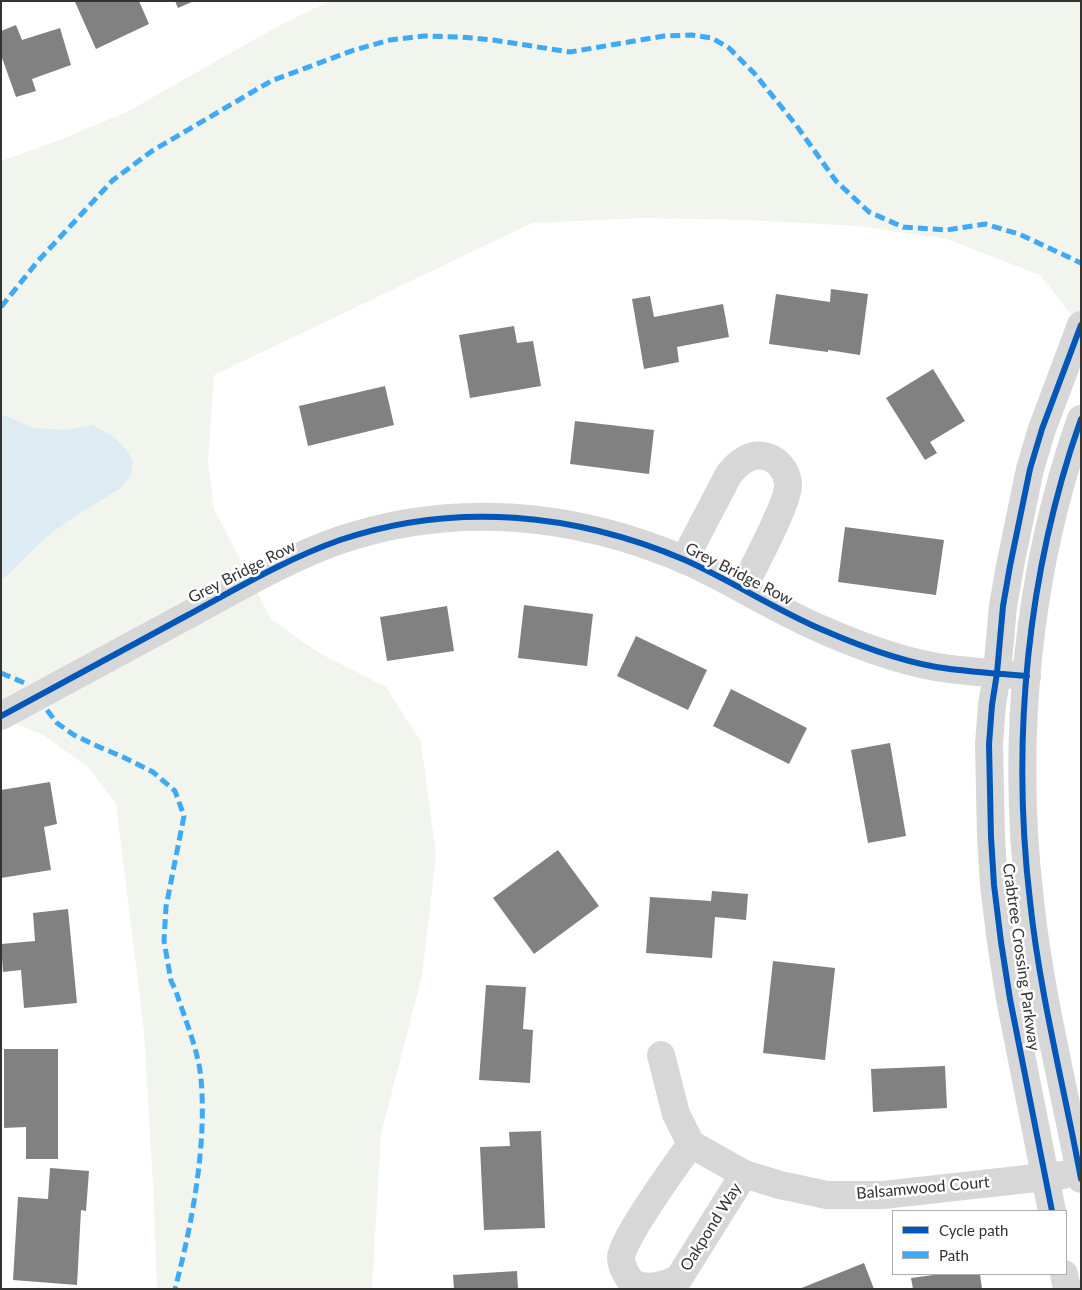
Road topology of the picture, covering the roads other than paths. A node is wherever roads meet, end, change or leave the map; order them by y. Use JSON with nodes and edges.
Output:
{"nodes":[{"id":1,"x":1081,"y":325,"type":"edge"},
{"id":2,"x":1081,"y":419,"type":"edge"},
{"id":3,"x":684,"y":560,"type":"junction"},
{"id":4,"x":743,"y":589,"type":"junction"},
{"id":5,"x":997,"y":673,"type":"junction"},
{"id":6,"x":1027,"y":676,"type":"junction"},
{"id":7,"x":1,"y":716,"type":"edge"},
{"id":8,"x":661,"y":1055,"type":"dead end"},
{"id":9,"x":690,"y":1144,"type":"junction"},
{"id":10,"x":744,"y":1174,"type":"junction"},
{"id":11,"x":1080,"y":1175,"type":"edge"},
{"id":12,"x":1045,"y":1177,"type":"junction"},
{"id":13,"x":1052,"y":1210,"type":"edge"},
{"id":14,"x":1064,"y":1275,"type":"edge"},
{"id":15,"x":1067,"y":1289,"type":"edge"}],
"edges":[{"from":1,"to":5,"type":"street","name":"Crabtree Crossing Parkway"},
{"from":2,"to":6,"type":"street","name":"Crabtree Crossing Parkway"},
{"from":3,"to":4,"type":"street","name":"Grey Bridge Row"},
{"from":3,"to":4,"type":"street","name":"Grey Bridge Row"},
{"from":3,"to":7,"type":"street","name":"Grey Bridge Row"},
{"from":4,"to":5,"type":"street","name":"Grey Bridge Row"},
{"from":5,"to":6,"type":"street","name":"Grey Bridge Row"},
{"from":5,"to":12,"type":"street","name":"Crabtree Crossing Parkway"},
{"from":6,"to":11,"type":"street","name":"Crabtree Crossing Parkway"},
{"from":8,"to":9,"type":"street"},
{"from":9,"to":10,"type":"street","name":"Balsamwood Court"},
{"from":9,"to":10,"type":"street","name":"Oakpond Way"},
{"from":10,"to":12,"type":"street","name":"Balsamwood Court"},
{"from":11,"to":12,"type":"street","name":"Balsamwood Court"},
{"from":12,"to":13,"type":"street","name":"Crabtree Crossing Parkway"},
{"from":14,"to":15,"type":"street"}]}
